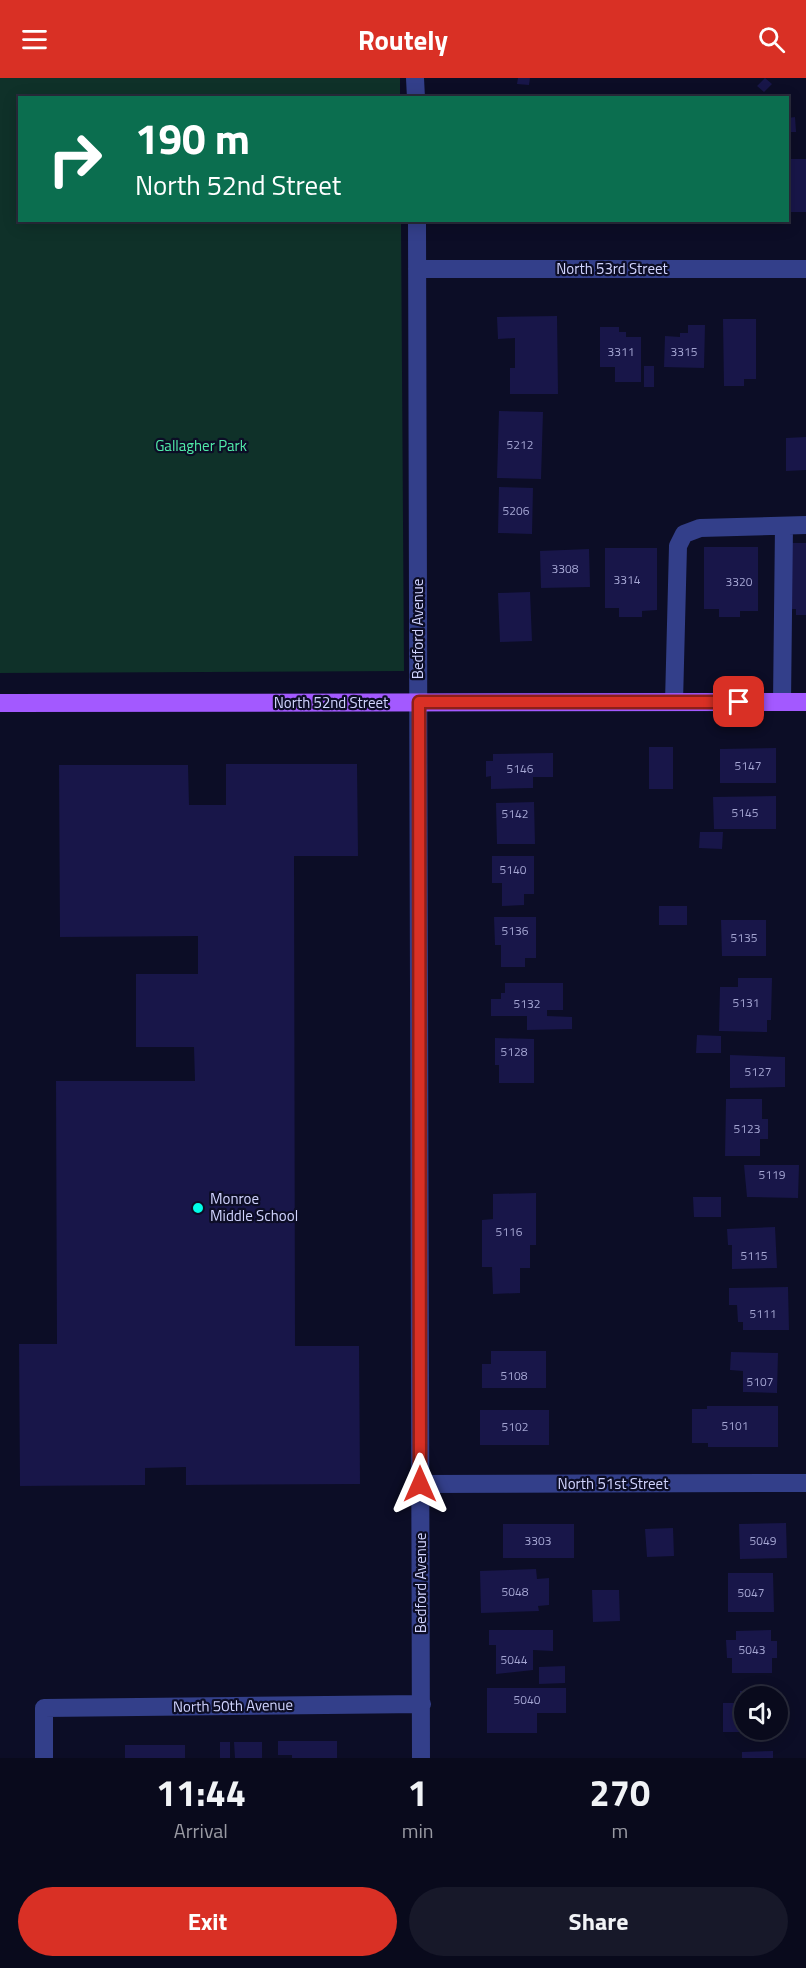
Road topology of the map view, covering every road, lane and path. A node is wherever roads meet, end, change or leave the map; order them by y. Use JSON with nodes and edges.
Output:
{"nodes":[{"id":1,"x":415,"y":78,"type":"edge"},
{"id":2,"x":416,"y":96,"type":"edge"},
{"id":3,"x":417,"y":222,"type":"edge"},
{"id":4,"x":417,"y":269,"type":"junction"},
{"id":5,"x":806,"y":269,"type":"edge"},
{"id":6,"x":806,"y":525,"type":"edge"},
{"id":7,"x":784,"y":526,"type":"junction"},
{"id":8,"x":419,"y":702,"type":"junction"},
{"id":9,"x":674,"y":702,"type":"junction"},
{"id":10,"x":782,"y":702,"type":"junction"},
{"id":11,"x":806,"y":702,"type":"edge"},
{"id":12,"x":0,"y":704,"type":"edge"},
{"id":13,"x":806,"y":1483,"type":"edge"},
{"id":14,"x":420,"y":1484,"type":"junction"},
{"id":15,"x":422,"y":1704,"type":"junction"},
{"id":16,"x":44,"y":1758,"type":"edge"},
{"id":17,"x":422,"y":1758,"type":"edge"}],
"edges":[{"from":1,"to":2,"type":"street"},
{"from":3,"to":4,"type":"street","name":"Bedford Avenue"},
{"from":4,"to":5,"type":"street","name":"North 53rd Street"},
{"from":4,"to":8,"type":"street","name":"Bedford Avenue"},
{"from":6,"to":7,"type":"street"},
{"from":7,"to":9,"type":"street"},
{"from":7,"to":10,"type":"street"},
{"from":8,"to":9,"type":"main road","name":"North 52nd Street"},
{"from":8,"to":12,"type":"main road","name":"North 52nd Street"},
{"from":8,"to":14,"type":"street","name":"Bedford Avenue"},
{"from":9,"to":10,"type":"main road","name":"North 52nd Street"},
{"from":10,"to":11,"type":"main road","name":"North 52nd Street"},
{"from":13,"to":14,"type":"street","name":"North 51st Street"},
{"from":14,"to":15,"type":"street","name":"Bedford Avenue"},
{"from":15,"to":16,"type":"street","name":"North 50th Avenue"},
{"from":15,"to":17,"type":"street","name":"Bedford Avenue"}]}
